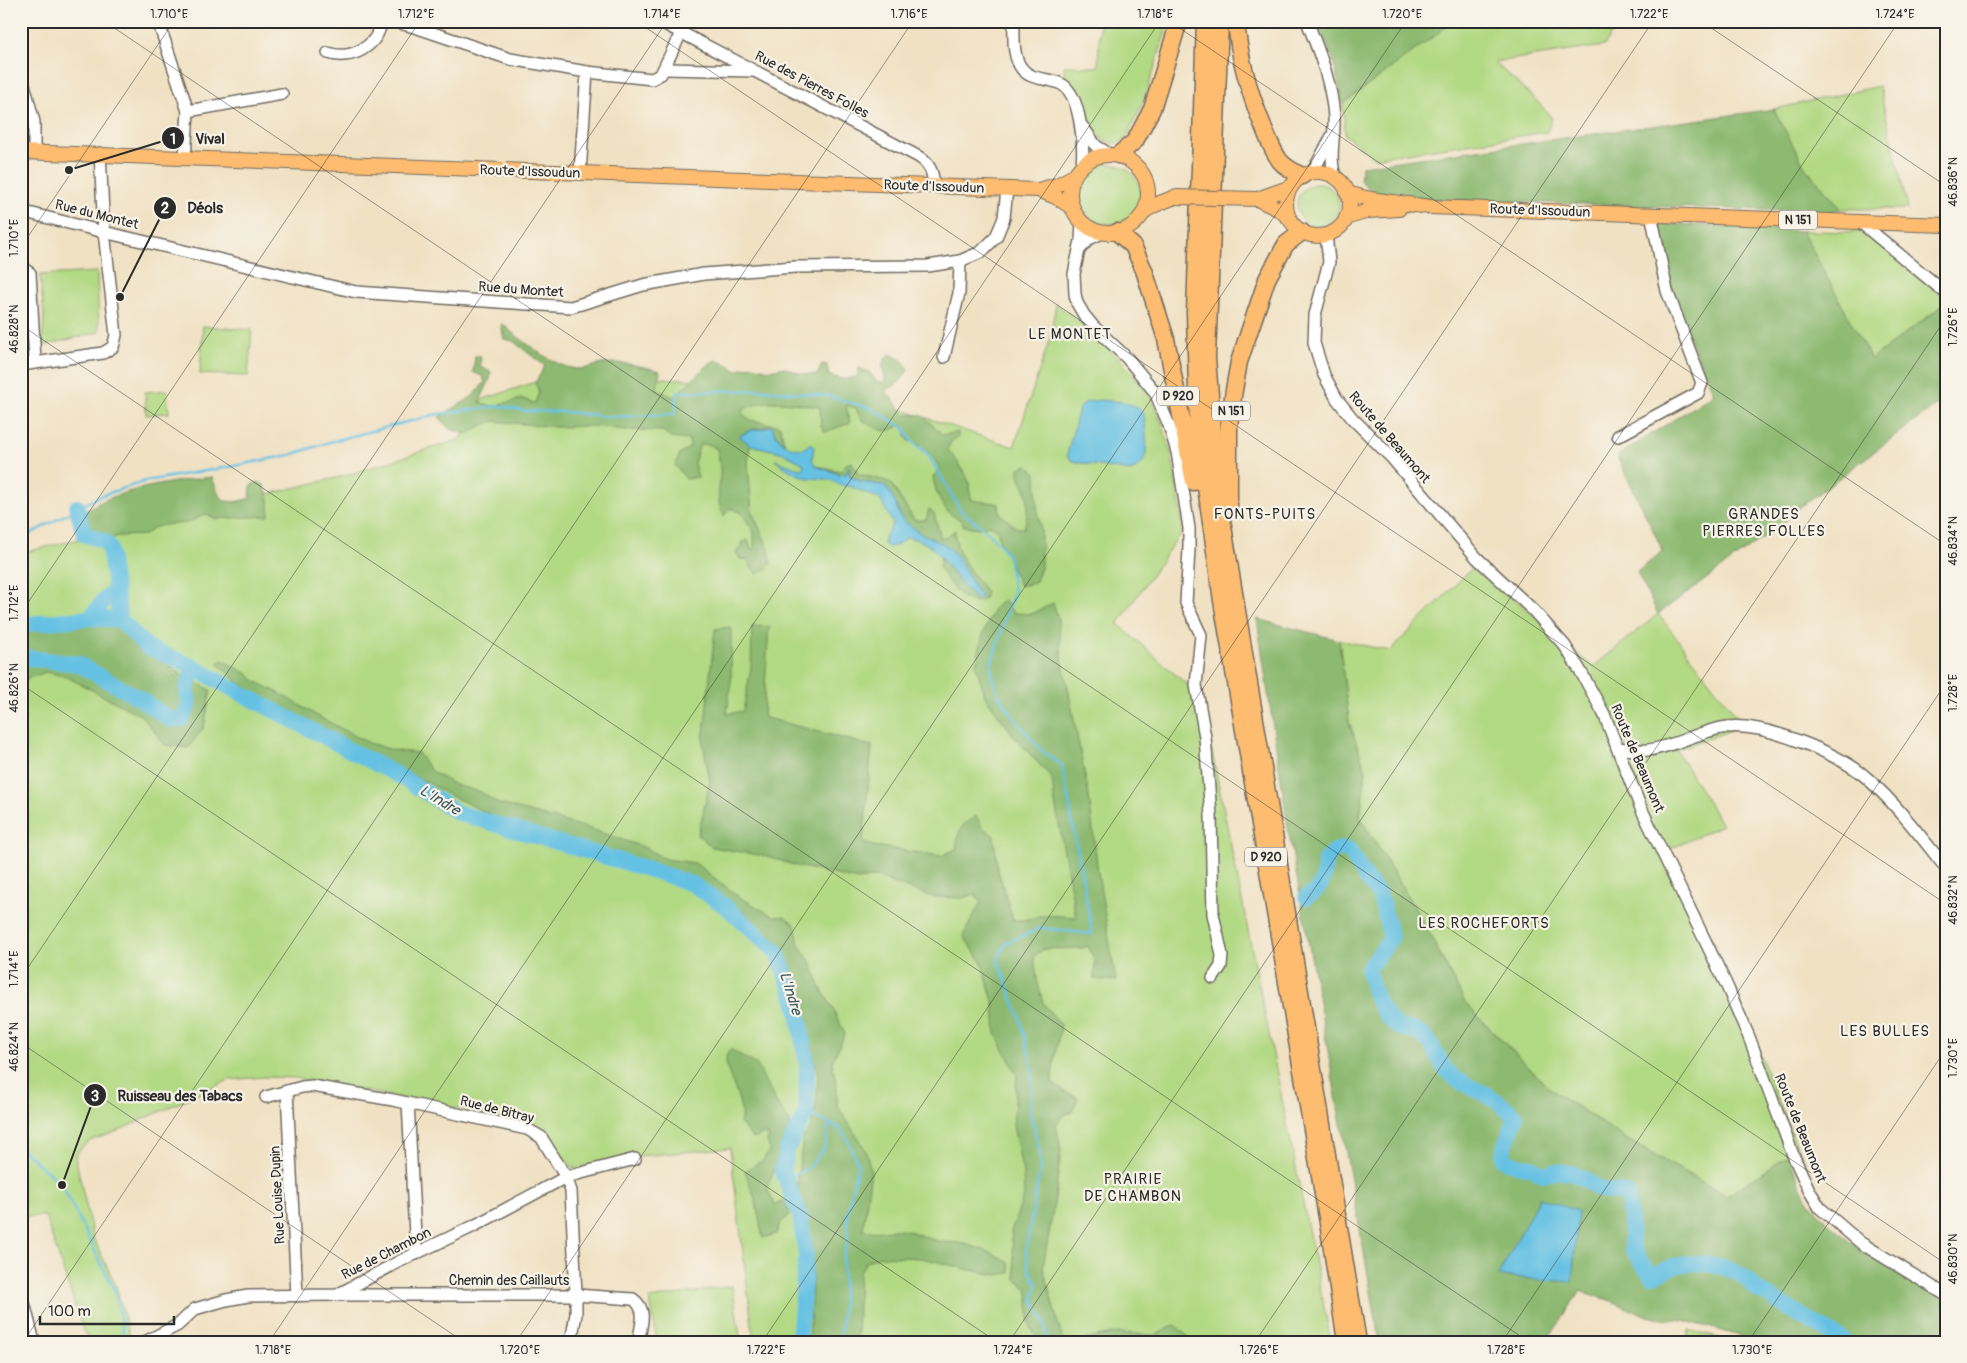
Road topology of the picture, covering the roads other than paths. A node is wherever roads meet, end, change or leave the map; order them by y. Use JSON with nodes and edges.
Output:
{"nodes":[{"id":1,"x":164,"y":21,"type":"edge"},
{"id":2,"x":382,"y":21,"type":"edge"},
{"id":3,"x":392,"y":21,"type":"edge"},
{"id":4,"x":659,"y":21,"type":"edge"},
{"id":5,"x":1014,"y":21,"type":"edge"},
{"id":6,"x":1179,"y":21,"type":"edge"},
{"id":7,"x":1205,"y":21,"type":"edge"},
{"id":8,"x":1220,"y":21,"type":"edge"},
{"id":9,"x":1236,"y":21,"type":"edge"},
{"id":10,"x":1307,"y":21,"type":"edge"},
{"id":11,"x":682,"y":33,"type":"junction"},
{"id":12,"x":328,"y":53,"type":"dead end"},
{"id":13,"x":664,"y":69,"type":"junction"},
{"id":14,"x":756,"y":71,"type":"junction"},
{"id":15,"x":587,"y":72,"type":"junction"},
{"id":16,"x":21,"y":73,"type":"edge"},
{"id":17,"x":282,"y":94,"type":"dead end"},
{"id":18,"x":188,"y":111,"type":"junction"},
{"id":19,"x":1080,"y":124,"type":"junction"},
{"id":20,"x":1332,"y":136,"type":"junction"},
{"id":21,"x":28,"y":152,"type":"edge"},
{"id":22,"x":100,"y":153,"type":"junction"},
{"id":23,"x":1113,"y":155,"type":"junction"},
{"id":24,"x":185,"y":158,"type":"junction"},
{"id":25,"x":1078,"y":171,"type":"junction"},
{"id":26,"x":580,"y":173,"type":"junction"},
{"id":27,"x":1336,"y":178,"type":"junction"},
{"id":28,"x":1302,"y":179,"type":"junction"},
{"id":29,"x":1147,"y":181,"type":"junction"},
{"id":30,"x":934,"y":187,"type":"junction"},
{"id":31,"x":1007,"y":189,"type":"junction"},
{"id":32,"x":1033,"y":190,"type":"junction"},
{"id":33,"x":1348,"y":193,"type":"junction"},
{"id":34,"x":1175,"y":196,"type":"junction"},
{"id":35,"x":1257,"y":200,"type":"junction"},
{"id":36,"x":1430,"y":207,"type":"junction"},
{"id":37,"x":1073,"y":208,"type":"junction"},
{"id":38,"x":21,"y":211,"type":"edge"},
{"id":39,"x":1145,"y":211,"type":"junction"},
{"id":40,"x":1651,"y":214,"type":"junction"},
{"id":41,"x":1289,"y":218,"type":"junction"},
{"id":42,"x":1346,"y":218,"type":"junction"},
{"id":43,"x":1082,"y":221,"type":"junction"},
{"id":44,"x":1860,"y":222,"type":"junction"},
{"id":45,"x":1946,"y":225,"type":"edge"},
{"id":46,"x":104,"y":232,"type":"junction"},
{"id":47,"x":1110,"y":232,"type":"junction"},
{"id":48,"x":1302,"y":232,"type":"junction"},
{"id":49,"x":1326,"y":235,"type":"junction"},
{"id":50,"x":1078,"y":256,"type":"junction"},
{"id":51,"x":960,"y":261,"type":"junction"},
{"id":52,"x":21,"y":267,"type":"edge"},
{"id":53,"x":1946,"y":293,"type":"edge"},
{"id":54,"x":26,"y":299,"type":"edge"},
{"id":55,"x":27,"y":325,"type":"edge"},
{"id":56,"x":944,"y":357,"type":"dead end"},
{"id":57,"x":35,"y":362,"type":"junction"},
{"id":58,"x":21,"y":365,"type":"edge"},
{"id":59,"x":1618,"y":436,"type":"dead end"},
{"id":60,"x":1217,"y":569,"type":"junction"},
{"id":61,"x":1237,"y":607,"type":"junction"},
{"id":62,"x":1617,"y":748,"type":"junction"},
{"id":63,"x":1946,"y":868,"type":"edge"},
{"id":64,"x":1213,"y":978,"type":"dead end"},
{"id":65,"x":287,"y":1092,"type":"junction"},
{"id":66,"x":266,"y":1097,"type":"dead end"},
{"id":67,"x":408,"y":1103,"type":"junction"},
{"id":68,"x":634,"y":1159,"type":"dead end"},
{"id":69,"x":566,"y":1177,"type":"junction"},
{"id":70,"x":416,"y":1254,"type":"junction"},
{"id":71,"x":21,"y":1291,"type":"edge"},
{"id":72,"x":337,"y":1295,"type":"junction"},
{"id":73,"x":576,"y":1295,"type":"junction"},
{"id":74,"x":1946,"y":1295,"type":"edge"},
{"id":75,"x":297,"y":1296,"type":"junction"},
{"id":76,"x":34,"y":1342,"type":"edge"},
{"id":77,"x":145,"y":1342,"type":"edge"},
{"id":78,"x":570,"y":1342,"type":"edge"},
{"id":79,"x":638,"y":1342,"type":"edge"},
{"id":80,"x":1346,"y":1342,"type":"edge"},
{"id":81,"x":1358,"y":1342,"type":"edge"}],
"edges":[{"from":1,"to":18,"type":"street"},
{"from":2,"to":12,"type":"street"},
{"from":3,"to":15,"type":"street"},
{"from":4,"to":11,"type":"street","name":"Rue des Pierres Folles"},
{"from":5,"to":19,"type":"street"},
{"from":6,"to":23,"type":"highway"},
{"from":7,"to":60,"type":"highway","number":"D 920"},
{"from":8,"to":61,"type":"highway","number":"D 920"},
{"from":9,"to":28,"type":"highway"},
{"from":10,"to":20,"type":"street"},
{"from":11,"to":13,"type":"street"},
{"from":11,"to":14,"type":"street","name":"Rue des Pierres Folles"},
{"from":13,"to":14,"type":"street"},
{"from":13,"to":15,"type":"street"},
{"from":14,"to":30,"type":"street","name":"Rue des Pierres Folles"},
{"from":15,"to":26,"type":"street"},
{"from":16,"to":21,"type":"street"},
{"from":17,"to":18,"type":"street"},
{"from":18,"to":24,"type":"street"},
{"from":19,"to":23,"type":"street"},
{"from":19,"to":25,"type":"street"},
{"from":20,"to":27,"type":"street"},
{"from":20,"to":28,"type":"street"},
{"from":21,"to":22,"type":"main road","name":"Route d'Issoudun"},
{"from":22,"to":24,"type":"main road","name":"Route d'Issoudun"},
{"from":22,"to":46,"type":"street"},
{"from":23,"to":25,"type":"main road"},
{"from":23,"to":29,"type":"main road"},
{"from":24,"to":26,"type":"main road","name":"Route d'Issoudun"},
{"from":25,"to":32,"type":"main road","name":"Route d'Issoudun"},
{"from":25,"to":37,"type":"main road"},
{"from":26,"to":30,"type":"main road","name":"Route d'Issoudun"},
{"from":27,"to":28,"type":"main road"},
{"from":27,"to":33,"type":"main road"},
{"from":28,"to":35,"type":"main road"},
{"from":28,"to":41,"type":"main road"},
{"from":29,"to":34,"type":"main road"},
{"from":29,"to":39,"type":"main road"},
{"from":30,"to":31,"type":"main road","name":"Route d'Issoudun"},
{"from":31,"to":32,"type":"main road","name":"Route d'Issoudun"},
{"from":31,"to":51,"type":"street","name":"Rue du Montet"},
{"from":32,"to":37,"type":"main road","name":"Route d'Issoudun"},
{"from":33,"to":36,"type":"main road","name":"Route d'Issoudun","number":"N 151"},
{"from":33,"to":42,"type":"main road"},
{"from":34,"to":35,"type":"main road","bridge":true},
{"from":34,"to":39,"type":"main road"},
{"from":35,"to":41,"type":"main road"},
{"from":36,"to":40,"type":"main road","name":"Route d'Issoudun","number":"N 151"},
{"from":36,"to":42,"type":"main road","name":"Route d'Issoudun","number":"N 151"},
{"from":37,"to":43,"type":"main road"},
{"from":38,"to":46,"type":"street","name":"Rue du Montet"},
{"from":39,"to":47,"type":"main road"},
{"from":40,"to":44,"type":"main road","number":"N 151"},
{"from":40,"to":59,"type":"street"},
{"from":41,"to":48,"type":"main road"},
{"from":42,"to":49,"type":"main road"},
{"from":43,"to":47,"type":"main road"},
{"from":43,"to":50,"type":"street"},
{"from":44,"to":45,"type":"main road","number":"N 151"},
{"from":44,"to":53,"type":"street"},
{"from":46,"to":51,"type":"street","name":"Rue du Montet"},
{"from":46,"to":57,"type":"street"},
{"from":47,"to":50,"type":"street"},
{"from":47,"to":60,"type":"highway","number":"D 920"},
{"from":48,"to":49,"type":"main road"},
{"from":48,"to":61,"type":"highway","number":"N 151"},
{"from":49,"to":62,"type":"street","name":"Route de Beaumont"},
{"from":50,"to":64,"type":"street"},
{"from":51,"to":56,"type":"street"},
{"from":52,"to":54,"type":"street"},
{"from":54,"to":55,"type":"street"},
{"from":55,"to":57,"type":"street"},
{"from":57,"to":58,"type":"street"},
{"from":60,"to":80,"type":"highway","number":"D 920"},
{"from":61,"to":81,"type":"highway","number":"D 920"},
{"from":62,"to":63,"type":"street"},
{"from":62,"to":74,"type":"street","name":"Route de Beaumont"},
{"from":65,"to":66,"type":"street","name":"Rue de Bitray"},
{"from":65,"to":67,"type":"street","name":"Rue de Bitray"},
{"from":65,"to":75,"type":"street","name":"Rue Louise Dupin"},
{"from":67,"to":69,"type":"street","name":"Rue de Bitray"},
{"from":67,"to":70,"type":"street"},
{"from":68,"to":69,"type":"street","name":"Rue de Chambon"},
{"from":69,"to":70,"type":"street","name":"Rue de Chambon"},
{"from":69,"to":73,"type":"street","name":"Rue de Bitray"},
{"from":70,"to":72,"type":"street","name":"Rue de Chambon"},
{"from":71,"to":76,"type":"street"},
{"from":72,"to":73,"type":"street","name":"Chemin des Caillauts"},
{"from":72,"to":75,"type":"street","name":"Rue de Chambon"},
{"from":73,"to":78,"type":"street","name":"Rue de Bitray"},
{"from":73,"to":79,"type":"street","name":"Chemin des Caillauts"},
{"from":75,"to":77,"type":"street","name":"Rue de Chambon"}]}
